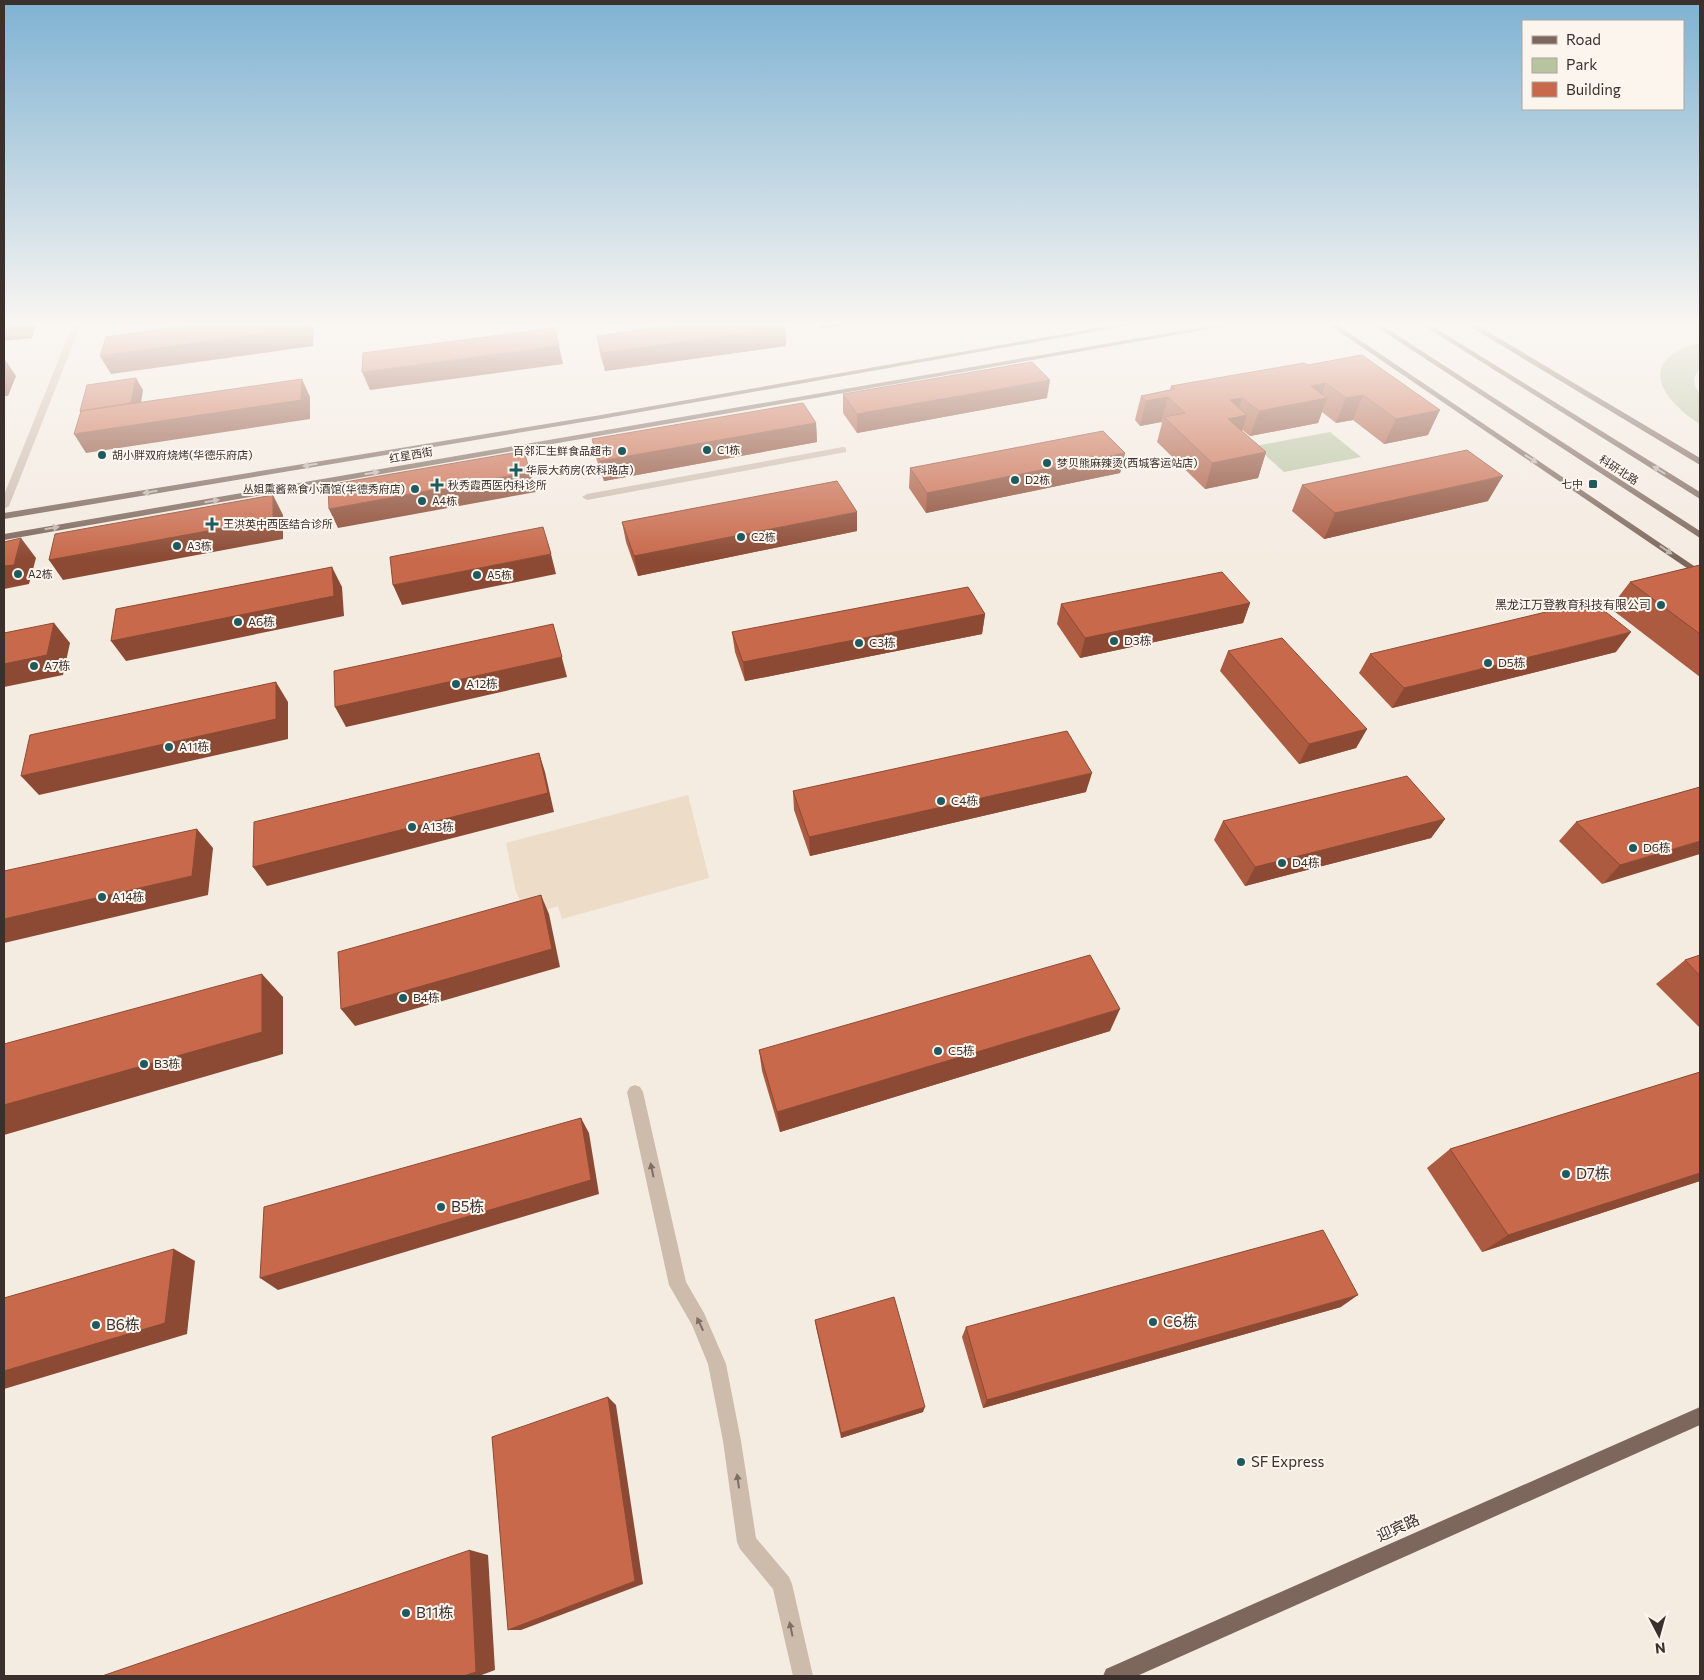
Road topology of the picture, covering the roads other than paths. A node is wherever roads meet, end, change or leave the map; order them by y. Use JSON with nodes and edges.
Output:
{"nodes":[{"id":1,"x":46,"y":402,"type":"edge"},
{"id":2,"x":683,"y":402,"type":"edge"},
{"id":3,"x":781,"y":402,"type":"edge"},
{"id":4,"x":1447,"y":402,"type":"edge"},
{"id":5,"x":1496,"y":402,"type":"edge"},
{"id":6,"x":1550,"y":402,"type":"edge"},
{"id":7,"x":1600,"y":402,"type":"edge"},
{"id":8,"x":576,"y":421,"type":"junction"},
{"id":9,"x":582,"y":437,"type":"junction"},
{"id":10,"x":843,"y":450,"type":"dead end"},
{"id":11,"x":1700,"y":462,"type":"edge"},
{"id":12,"x":1700,"y":496,"type":"edge"},
{"id":13,"x":587,"y":497,"type":"dead end"},
{"id":14,"x":4,"y":506,"type":"edge"},
{"id":15,"x":4,"y":516,"type":"edge"},
{"id":16,"x":1700,"y":535,"type":"edge"},
{"id":17,"x":4,"y":537,"type":"edge"},
{"id":18,"x":1700,"y":574,"type":"edge"},
{"id":19,"x":635,"y":1092,"type":"dead end"},
{"id":20,"x":1700,"y":1416,"type":"edge"},
{"id":21,"x":803,"y":1676,"type":"edge"},
{"id":22,"x":1113,"y":1676,"type":"edge"}],
"edges":[{"from":1,"to":14,"type":"street"},
{"from":2,"to":8,"type":"main road","name":"红星西街"},
{"from":3,"to":9,"type":"main road","name":"红星西街"},
{"from":4,"to":18,"type":"main road","one_way":true},
{"from":5,"to":16,"type":"main road","name":"科研北路"},
{"from":12,"to":6,"type":"main road","name":"科研北路","one_way":true},
{"from":7,"to":11,"type":"main road"},
{"from":8,"to":9,"type":"main road"},
{"from":8,"to":15,"type":"main road","name":"红星西街","one_way":true},
{"from":17,"to":9,"type":"main road","name":"红星西街","one_way":true},
{"from":10,"to":13,"type":"street"},
{"from":21,"to":19,"type":"street","one_way":true},
{"from":20,"to":22,"type":"main road","name":"迎宾路"}]}
